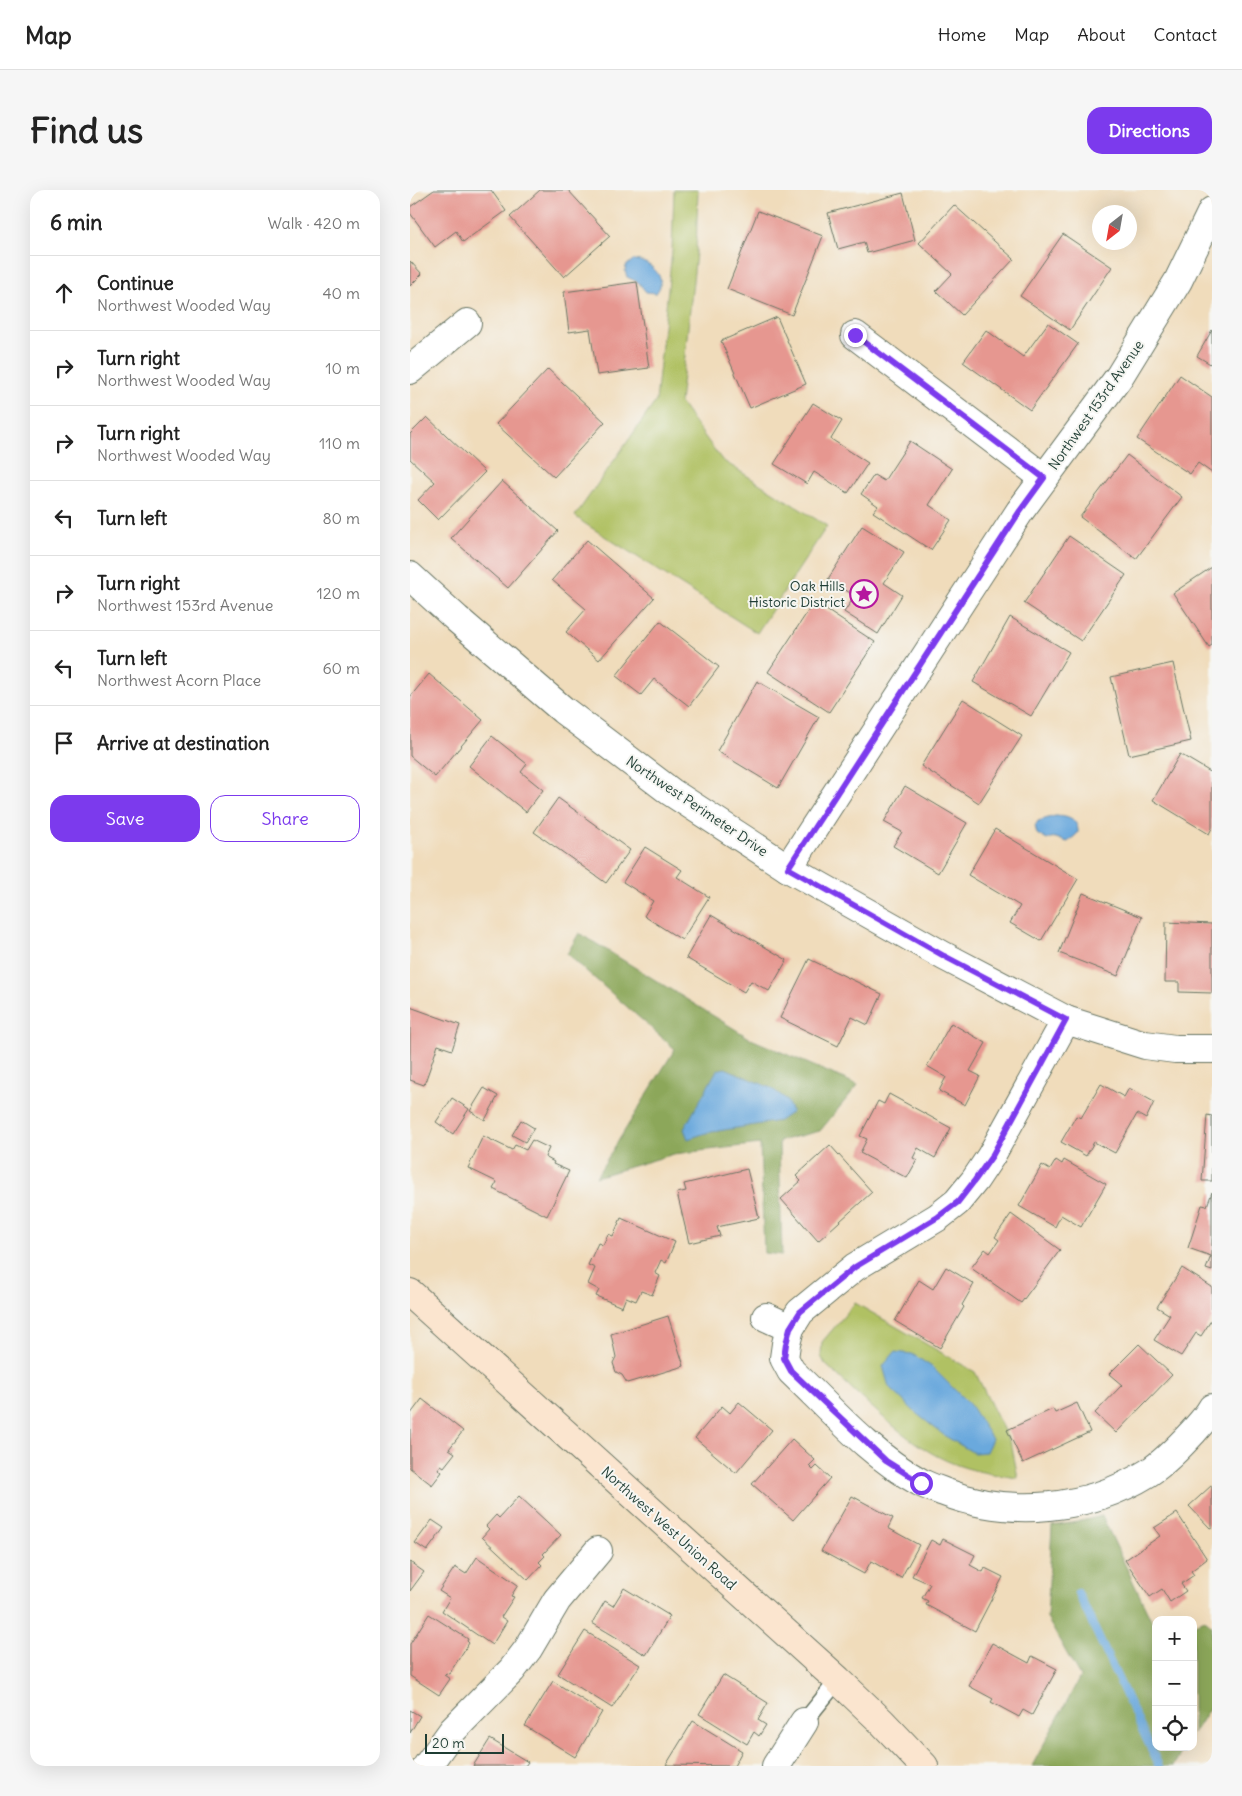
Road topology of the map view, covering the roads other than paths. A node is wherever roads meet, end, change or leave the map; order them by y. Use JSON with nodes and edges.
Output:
{"nodes":[{"id":1,"x":1212,"y":211,"type":"edge"},
{"id":2,"x":467,"y":322,"type":"dead end"},
{"id":3,"x":855,"y":335,"type":"dead end"},
{"id":4,"x":410,"y":370,"type":"edge"},
{"id":5,"x":1044,"y":478,"type":"junction"},
{"id":6,"x":410,"y":576,"type":"edge"},
{"id":7,"x":788,"y":868,"type":"junction"},
{"id":8,"x":1066,"y":1020,"type":"junction"},
{"id":9,"x":1212,"y":1049,"type":"edge"},
{"id":10,"x":410,"y":1293,"type":"edge"},
{"id":11,"x":1212,"y":1408,"type":"edge"},
{"id":12,"x":598,"y":1551,"type":"dead end"},
{"id":13,"x":838,"y":1680,"type":"junction"},
{"id":14,"x":804,"y":1722,"type":"joint"},
{"id":15,"x":427,"y":1766,"type":"edge"},
{"id":16,"x":776,"y":1766,"type":"edge"},
{"id":17,"x":924,"y":1766,"type":"edge"}],
"edges":[{"from":1,"to":5,"type":"street","name":"Northwest 153rd Avenue"},
{"from":2,"to":4,"type":"street"},
{"from":3,"to":5,"type":"street"},
{"from":5,"to":7,"type":"street","name":"Northwest 153rd Avenue"},
{"from":6,"to":7,"type":"street","name":"Northwest Perimeter Drive"},
{"from":7,"to":8,"type":"street","name":"Northwest Perimeter Drive"},
{"from":8,"to":9,"type":"street","name":"Northwest Perimeter Drive"},
{"from":8,"to":11,"type":"street"},
{"from":10,"to":13,"type":"street","name":"Northwest West Union Road"},
{"from":12,"to":15,"type":"street"},
{"from":13,"to":14,"type":"lane"},
{"from":13,"to":17,"type":"street","name":"Northwest West Union Road"},
{"from":14,"to":16,"type":"street"}]}
